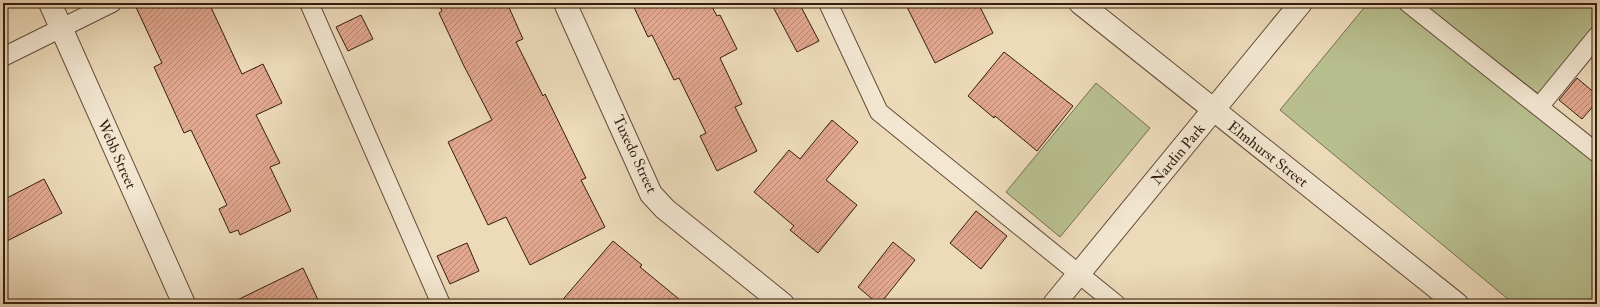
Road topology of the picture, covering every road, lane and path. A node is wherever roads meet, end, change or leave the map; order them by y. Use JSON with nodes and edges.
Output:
{"nodes":[{"id":1,"x":50,"y":3,"type":"edge"},
{"id":2,"x":112,"y":3,"type":"edge"},
{"id":3,"x":309,"y":3,"type":"edge"},
{"id":4,"x":566,"y":3,"type":"edge"},
{"id":5,"x":828,"y":3,"type":"edge"},
{"id":6,"x":1080,"y":3,"type":"edge"},
{"id":7,"x":1301,"y":3,"type":"edge"},
{"id":8,"x":1408,"y":3,"type":"edge"},
{"id":9,"x":61,"y":28,"type":"junction"},
{"id":10,"x":1597,"y":36,"type":"edge"},
{"id":11,"x":3,"y":57,"type":"edge"},
{"id":12,"x":1539,"y":107,"type":"junction"},
{"id":13,"x":1213,"y":111,"type":"junction"},
{"id":14,"x":1597,"y":153,"type":"edge"},
{"id":15,"x":1079,"y":274,"type":"junction"},
{"id":16,"x":184,"y":304,"type":"edge"},
{"id":17,"x":442,"y":304,"type":"edge"},
{"id":18,"x":783,"y":304,"type":"edge"},
{"id":19,"x":1054,"y":304,"type":"edge"},
{"id":20,"x":1116,"y":304,"type":"edge"},
{"id":21,"x":1457,"y":304,"type":"edge"}],
"edges":[{"from":1,"to":9,"type":"street","name":"Webb Street"},
{"from":2,"to":9,"type":"lane"},
{"from":3,"to":17,"type":"lane"},
{"from":4,"to":18,"type":"street","name":"Tuxedo Street"},
{"from":5,"to":15,"type":"lane"},
{"from":6,"to":13,"type":"street","name":"Elmhurst Street"},
{"from":7,"to":13,"type":"street","name":"Nardin Park"},
{"from":8,"to":12,"type":"lane"},
{"from":9,"to":11,"type":"lane"},
{"from":9,"to":16,"type":"street","name":"Webb Street"},
{"from":10,"to":12,"type":"lane"},
{"from":12,"to":14,"type":"lane"},
{"from":13,"to":15,"type":"street","name":"Nardin Park"},
{"from":13,"to":21,"type":"street","name":"Elmhurst Street"},
{"from":15,"to":19,"type":"street","name":"Nardin Park"},
{"from":15,"to":20,"type":"lane"}]}
